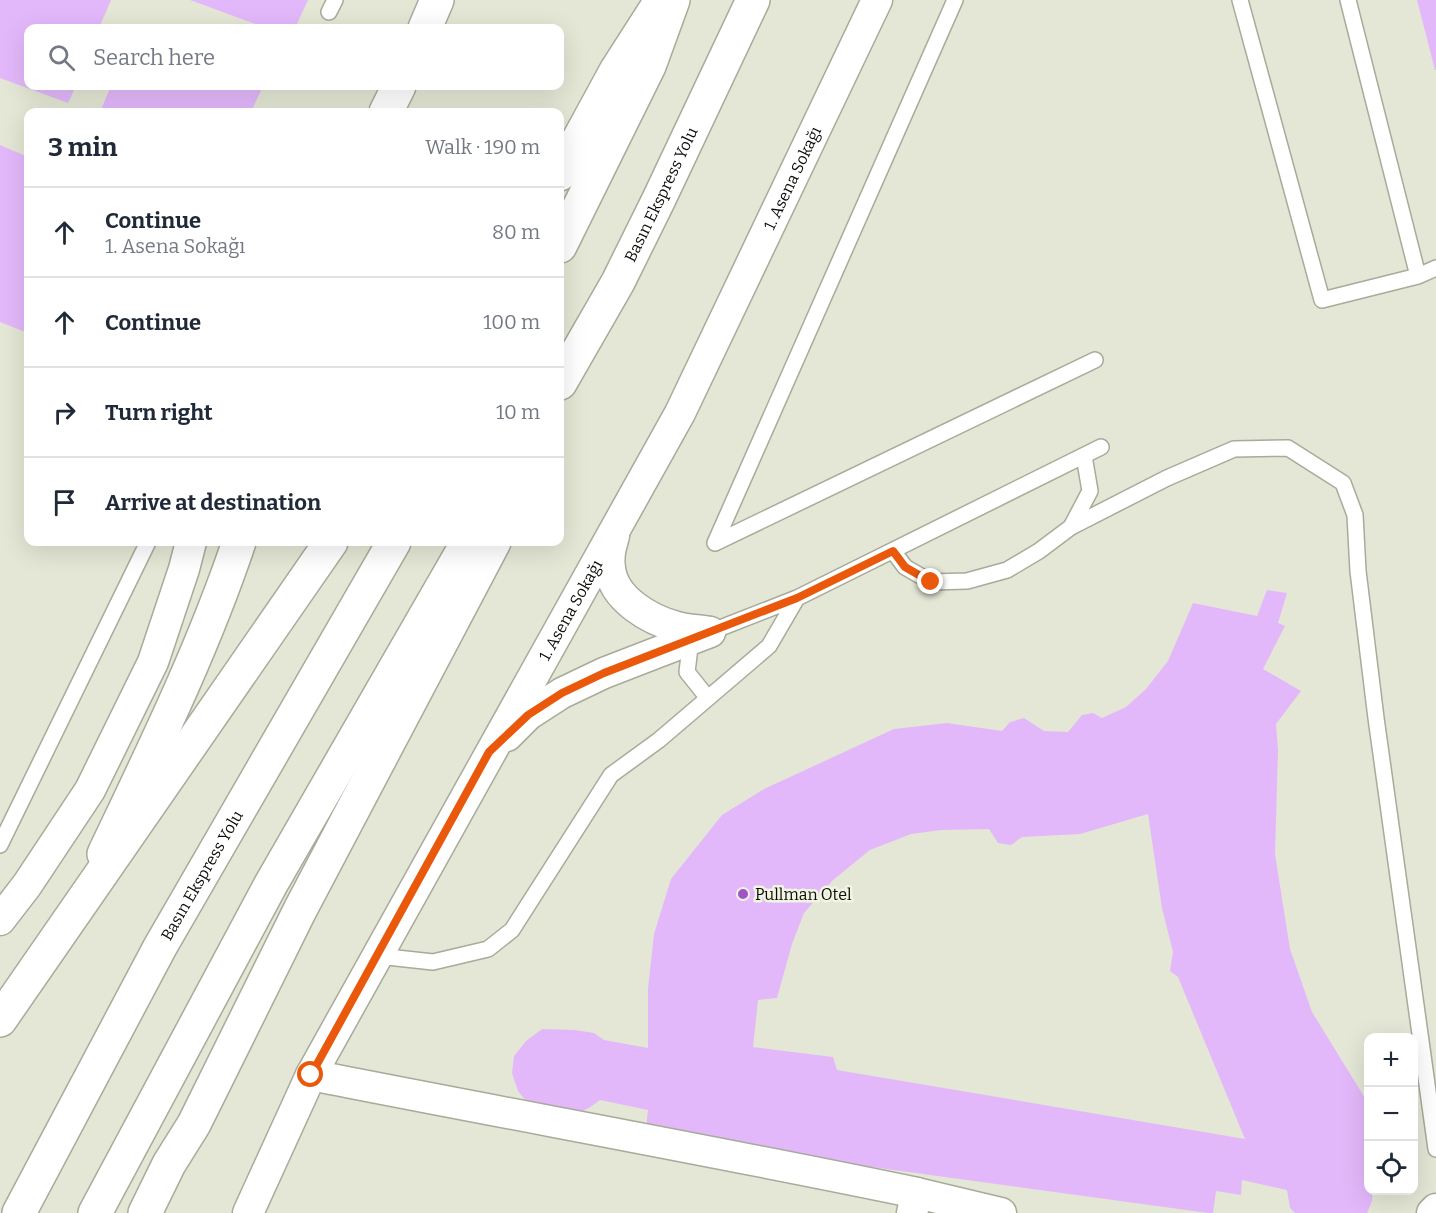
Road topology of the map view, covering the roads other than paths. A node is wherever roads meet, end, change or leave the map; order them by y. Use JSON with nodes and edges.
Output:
{"nodes":[{"id":1,"x":437,"y":0,"type":"edge"},
{"id":2,"x":662,"y":0,"type":"edge"},
{"id":3,"x":673,"y":0,"type":"edge"},
{"id":4,"x":753,"y":0,"type":"edge"},
{"id":5,"x":877,"y":0,"type":"edge"},
{"id":6,"x":955,"y":0,"type":"edge"},
{"id":7,"x":1240,"y":0,"type":"edge"},
{"id":8,"x":1348,"y":0,"type":"edge"},
{"id":9,"x":427,"y":24,"type":"edge"},
{"id":10,"x":397,"y":90,"type":"edge"},
{"id":11,"x":388,"y":108,"type":"edge"},
{"id":12,"x":564,"y":167,"type":"edge"},
{"id":13,"x":564,"y":238,"type":"edge"},
{"id":14,"x":1436,"y":268,"type":"edge"},
{"id":15,"x":1418,"y":276,"type":"junction"},
{"id":16,"x":618,"y":282,"type":"junction"},
{"id":17,"x":1095,"y":360,"type":"dead end"},
{"id":18,"x":564,"y":376,"type":"edge"},
{"id":19,"x":564,"y":399,"type":"edge"},
{"id":20,"x":1101,"y":447,"type":"dead end"},
{"id":21,"x":1084,"y":456,"type":"junction"},
{"id":22,"x":619,"y":518,"type":"junction"},
{"id":23,"x":1071,"y":527,"type":"junction"},
{"id":24,"x":146,"y":546,"type":"edge"},
{"id":25,"x":190,"y":546,"type":"edge"},
{"id":26,"x":237,"y":546,"type":"edge"},
{"id":27,"x":328,"y":546,"type":"edge"},
{"id":28,"x":392,"y":546,"type":"edge"},
{"id":29,"x":466,"y":546,"type":"edge"},
{"id":30,"x":492,"y":546,"type":"edge"},
{"id":31,"x":893,"y":551,"type":"junction"},
{"id":32,"x":797,"y":598,"type":"junction"},
{"id":33,"x":700,"y":636,"type":"junction"},
{"id":34,"x":707,"y":697,"type":"junction"},
{"id":35,"x":489,"y":752,"type":"junction"},
{"id":36,"x":0,"y":845,"type":"edge"},
{"id":37,"x":77,"y":911,"type":"junction"},
{"id":38,"x":0,"y":920,"type":"edge"},
{"id":39,"x":378,"y":956,"type":"junction"},
{"id":40,"x":0,"y":1020,"type":"edge"},
{"id":41,"x":311,"y":1075,"type":"junction"},
{"id":42,"x":194,"y":1124,"type":"junction"},
{"id":43,"x":1436,"y":1149,"type":"edge"},
{"id":44,"x":915,"y":1203,"type":"edge"},
{"id":45,"x":1436,"y":1209,"type":"edge"},
{"id":46,"x":19,"y":1213,"type":"edge"},
{"id":47,"x":95,"y":1213,"type":"edge"},
{"id":48,"x":145,"y":1213,"type":"edge"},
{"id":49,"x":161,"y":1213,"type":"edge"},
{"id":50,"x":248,"y":1213,"type":"edge"},
{"id":51,"x":1001,"y":1213,"type":"edge"},
{"id":52,"x":1432,"y":1213,"type":"edge"}],
"edges":[{"from":1,"to":9,"type":"main road"},
{"from":2,"to":12,"type":"main road"},
{"from":3,"to":13,"type":"main road"},
{"from":4,"to":16,"type":"main road","name":"Basın Ekspress Yolu"},
{"from":5,"to":22,"type":"street","name":"1. Asena Sokağı"},
{"from":6,"to":17,"type":"lane"},
{"from":7,"to":15,"type":"lane"},
{"from":8,"to":15,"type":"lane"},
{"from":10,"to":11,"type":"main road"},
{"from":14,"to":15,"type":"lane"},
{"from":16,"to":18,"type":"main road","name":"Basın Ekspress Yolu"},
{"from":16,"to":19,"type":"main road"},
{"from":20,"to":21,"type":"lane"},
{"from":21,"to":23,"type":"lane"},
{"from":21,"to":31,"type":"lane"},
{"from":22,"to":33,"type":"street"},
{"from":22,"to":35,"type":"street","name":"1. Asena Sokağı"},
{"from":23,"to":31,"type":"lane"},
{"from":23,"to":43,"type":"lane"},
{"from":24,"to":36,"type":"lane"},
{"from":25,"to":38,"type":"street"},
{"from":26,"to":37,"type":"main road"},
{"from":27,"to":37,"type":"main road"},
{"from":28,"to":46,"type":"main road","name":"Basın Ekspress Yolu"},
{"from":29,"to":47,"type":"main road"},
{"from":30,"to":42,"type":"main road"},
{"from":31,"to":32,"type":"lane"},
{"from":32,"to":33,"type":"lane"},
{"from":32,"to":34,"type":"lane"},
{"from":33,"to":34,"type":"lane"},
{"from":33,"to":35,"type":"street"},
{"from":34,"to":39,"type":"lane"},
{"from":35,"to":39,"type":"street","name":"1. Asena Sokağı"},
{"from":37,"to":40,"type":"main road"},
{"from":39,"to":41,"type":"street","name":"1. Asena Sokağı"},
{"from":41,"to":44,"type":"street"},
{"from":41,"to":50,"type":"street","name":"1. Asena Sokağı"},
{"from":42,"to":48,"type":"main road"},
{"from":42,"to":49,"type":"main road"},
{"from":44,"to":51,"type":"street"},
{"from":45,"to":52,"type":"street"}]}
